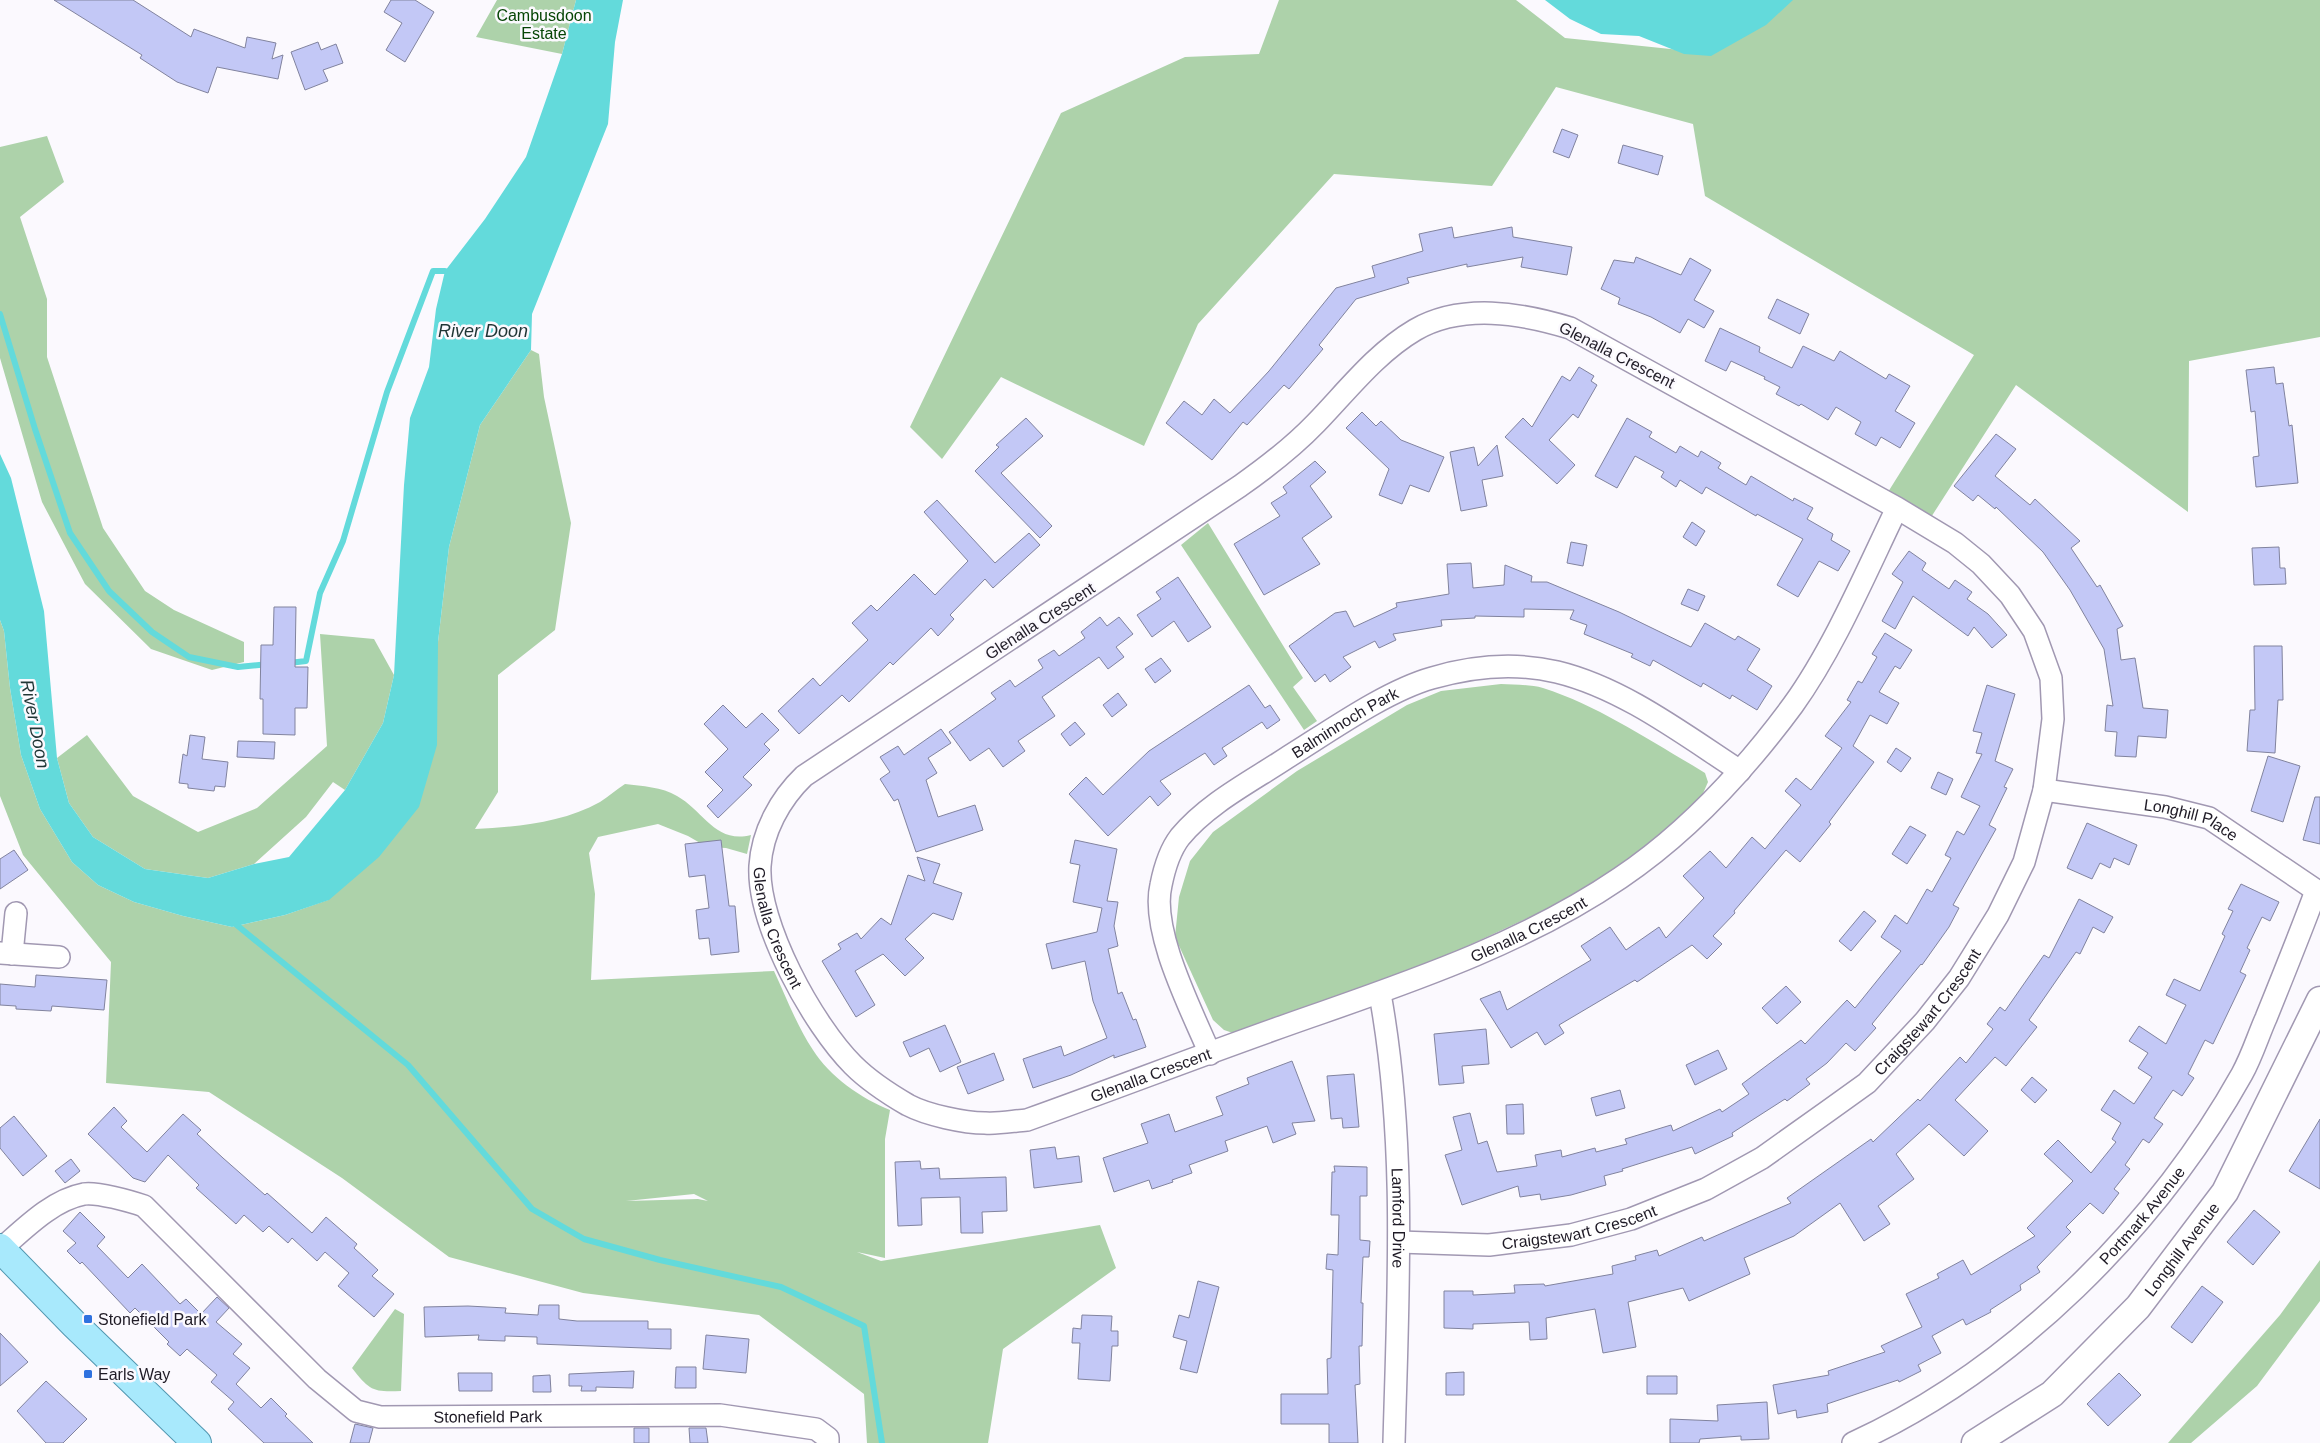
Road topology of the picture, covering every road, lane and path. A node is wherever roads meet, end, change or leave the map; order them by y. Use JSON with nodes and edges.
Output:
{"nodes":[{"id":1,"x":1898,"y":508,"type":"junction"},
{"id":2,"x":1740,"y":771,"type":"junction"},
{"id":3,"x":2044,"y":790,"type":"junction"},
{"id":4,"x":2318,"y":892,"type":"edge"},
{"id":5,"x":16,"y":914,"type":"dead end"},
{"id":6,"x":6,"y":953,"type":"edge"},
{"id":7,"x":59,"y":957,"type":"dead end"},
{"id":8,"x":1380,"y":994,"type":"junction"},
{"id":9,"x":2320,"y":1000,"type":"edge"},
{"id":10,"x":1210,"y":1054,"type":"junction"},
{"id":11,"x":1399,"y":1242,"type":"junction"},
{"id":12,"x":0,"y":1249,"type":"edge"},
{"id":13,"x":197,"y":1443,"type":"edge"},
{"id":14,"x":828,"y":1443,"type":"edge"},
{"id":15,"x":1394,"y":1443,"type":"edge"},
{"id":16,"x":1853,"y":1443,"type":"edge"},
{"id":17,"x":1975,"y":1443,"type":"edge"}],
"edges":[{"from":1,"to":2,"type":"street","name":"Glenalla Crescent"},
{"from":1,"to":3,"type":"street","name":"Craigstewart Crescent"},
{"from":1,"to":10,"type":"street","name":"Glenalla Crescent"},
{"from":2,"to":8,"type":"street","name":"Glenalla Crescent"},
{"from":2,"to":10,"type":"street","name":"Balminnoch Park"},
{"from":3,"to":4,"type":"street","name":"Longhill Place"},
{"from":3,"to":11,"type":"street","name":"Craigstewart Crescent"},
{"from":4,"to":16,"type":"street","name":"Portmark Avenue"},
{"from":5,"to":6,"type":"street"},
{"from":6,"to":7,"type":"street"},
{"from":8,"to":10,"type":"street","name":"Glenalla Crescent"},
{"from":8,"to":11,"type":"street","name":"Lamford Drive"},
{"from":9,"to":17,"type":"street","name":"Longhill Avenue"},
{"from":11,"to":15,"type":"street","name":"Lamford Drive"},
{"from":12,"to":13,"type":"main road"},
{"from":12,"to":14,"type":"street","name":"Stonefield Park"}]}
